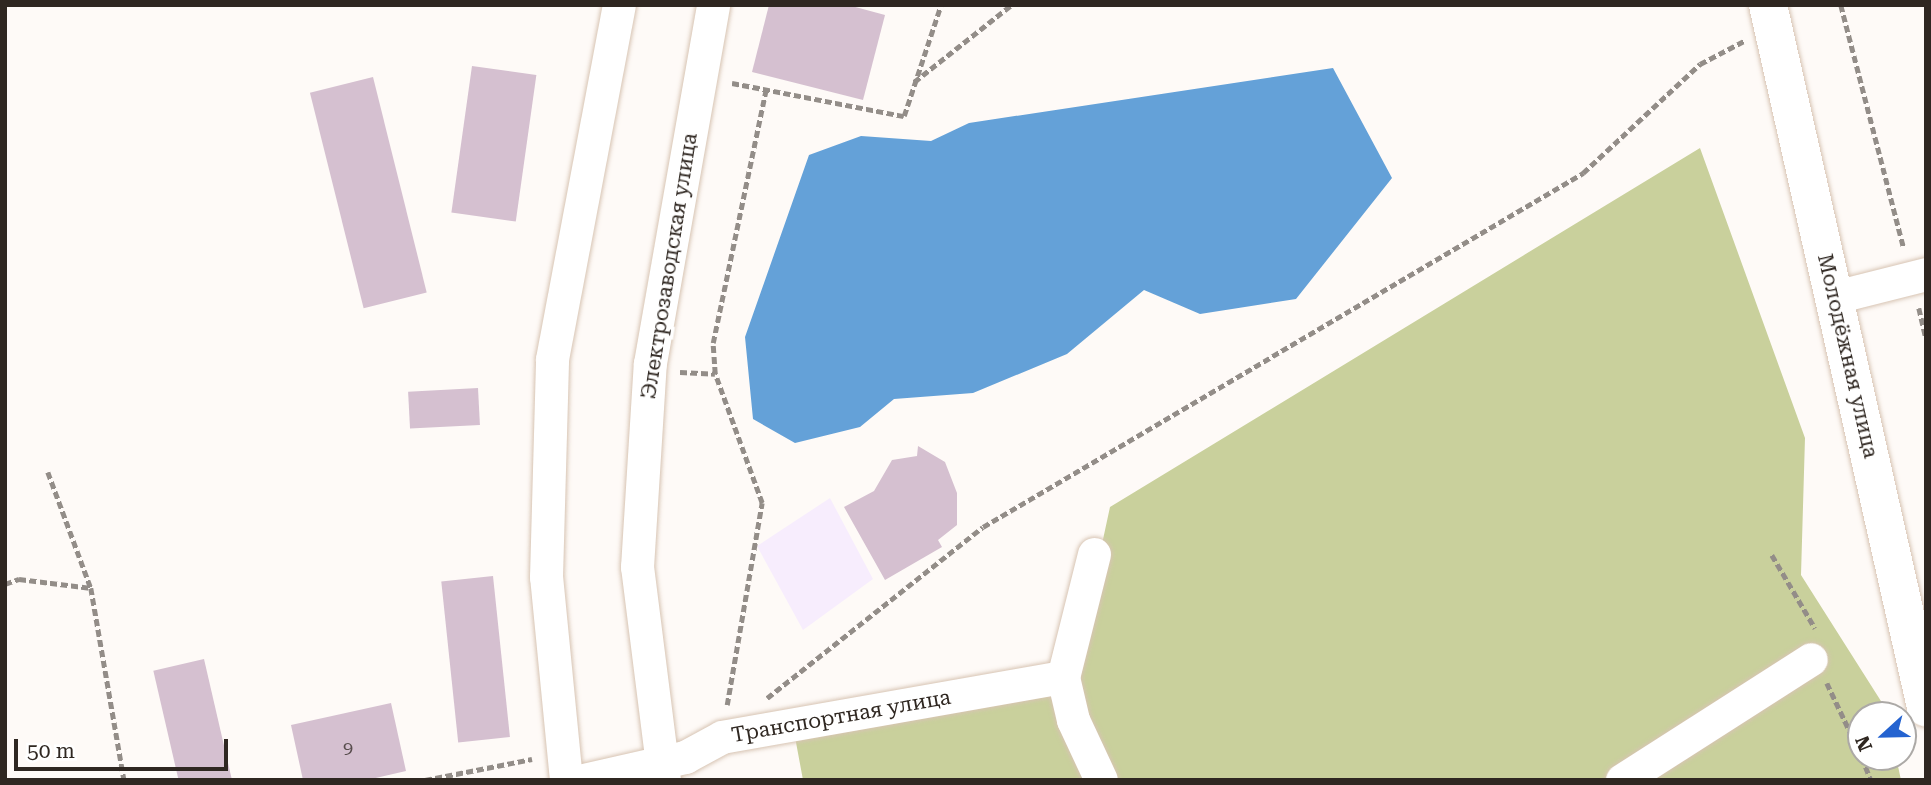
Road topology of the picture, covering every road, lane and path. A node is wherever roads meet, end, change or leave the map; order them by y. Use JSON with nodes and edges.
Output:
{"nodes":[{"id":1,"x":619,"y":5,"type":"edge"},
{"id":2,"x":713,"y":5,"type":"edge"},
{"id":3,"x":941,"y":5,"type":"edge"},
{"id":4,"x":1011,"y":5,"type":"edge"},
{"id":5,"x":1841,"y":5,"type":"edge"},
{"id":6,"x":1761,"y":21,"type":"edge"},
{"id":7,"x":732,"y":83,"type":"dead end"},
{"id":8,"x":914,"y":83,"type":"junction"},
{"id":9,"x":766,"y":90,"type":"junction"},
{"id":10,"x":1919,"y":276,"type":"edge"},
{"id":11,"x":1835,"y":297,"type":"junction"},
{"id":12,"x":1926,"y":338,"type":"edge"},
{"id":13,"x":680,"y":372,"type":"dead end"},
{"id":14,"x":715,"y":374,"type":"junction"},
{"id":15,"x":48,"y":471,"type":"dead end"},
{"id":16,"x":1094,"y":554,"type":"dead end"},
{"id":17,"x":1772,"y":555,"type":"dead end"},
{"id":18,"x":5,"y":584,"type":"edge"},
{"id":19,"x":91,"y":587,"type":"junction"},
{"id":20,"x":1811,"y":659,"type":"junction"},
{"id":21,"x":1063,"y":677,"type":"junction"},
{"id":22,"x":764,"y":701,"type":"dead end"},
{"id":23,"x":1926,"y":707,"type":"edge"},
{"id":24,"x":1847,"y":729,"type":"edge"},
{"id":25,"x":722,"y":737,"type":"junction"},
{"id":26,"x":535,"y":769,"type":"dead end"},
{"id":27,"x":662,"y":771,"type":"edge"},
{"id":28,"x":124,"y":780,"type":"edge"},
{"id":29,"x":425,"y":780,"type":"edge"},
{"id":30,"x":566,"y":780,"type":"edge"},
{"id":31,"x":583,"y":780,"type":"edge"},
{"id":32,"x":1101,"y":780,"type":"edge"},
{"id":33,"x":1622,"y":780,"type":"edge"}],
"edges":[{"from":1,"to":30,"type":"street"},
{"from":2,"to":27,"type":"street","name":"Электрозаводская улица"},
{"from":3,"to":8,"type":"path"},
{"from":4,"to":8,"type":"path"},
{"from":5,"to":10,"type":"path"},
{"from":6,"to":11,"type":"main road","name":"Молодёжная улица"},
{"from":6,"to":22,"type":"path"},
{"from":7,"to":9,"type":"path"},
{"from":8,"to":9,"type":"path"},
{"from":9,"to":14,"type":"path"},
{"from":10,"to":11,"type":"street"},
{"from":10,"to":12,"type":"path"},
{"from":11,"to":23,"type":"main road","name":"Молодёжная улица"},
{"from":13,"to":14,"type":"path"},
{"from":14,"to":25,"type":"path"},
{"from":15,"to":19,"type":"path"},
{"from":16,"to":21,"type":"street"},
{"from":17,"to":20,"type":"path"},
{"from":18,"to":19,"type":"path"},
{"from":19,"to":28,"type":"path"},
{"from":20,"to":24,"type":"path"},
{"from":20,"to":33,"type":"street"},
{"from":21,"to":25,"type":"street","name":"Транспортная улица"},
{"from":21,"to":32,"type":"street"},
{"from":25,"to":27,"type":"street","name":"Транспортная улица"},
{"from":26,"to":29,"type":"path"},
{"from":27,"to":31,"type":"street","name":"Транспортная улица"}]}
